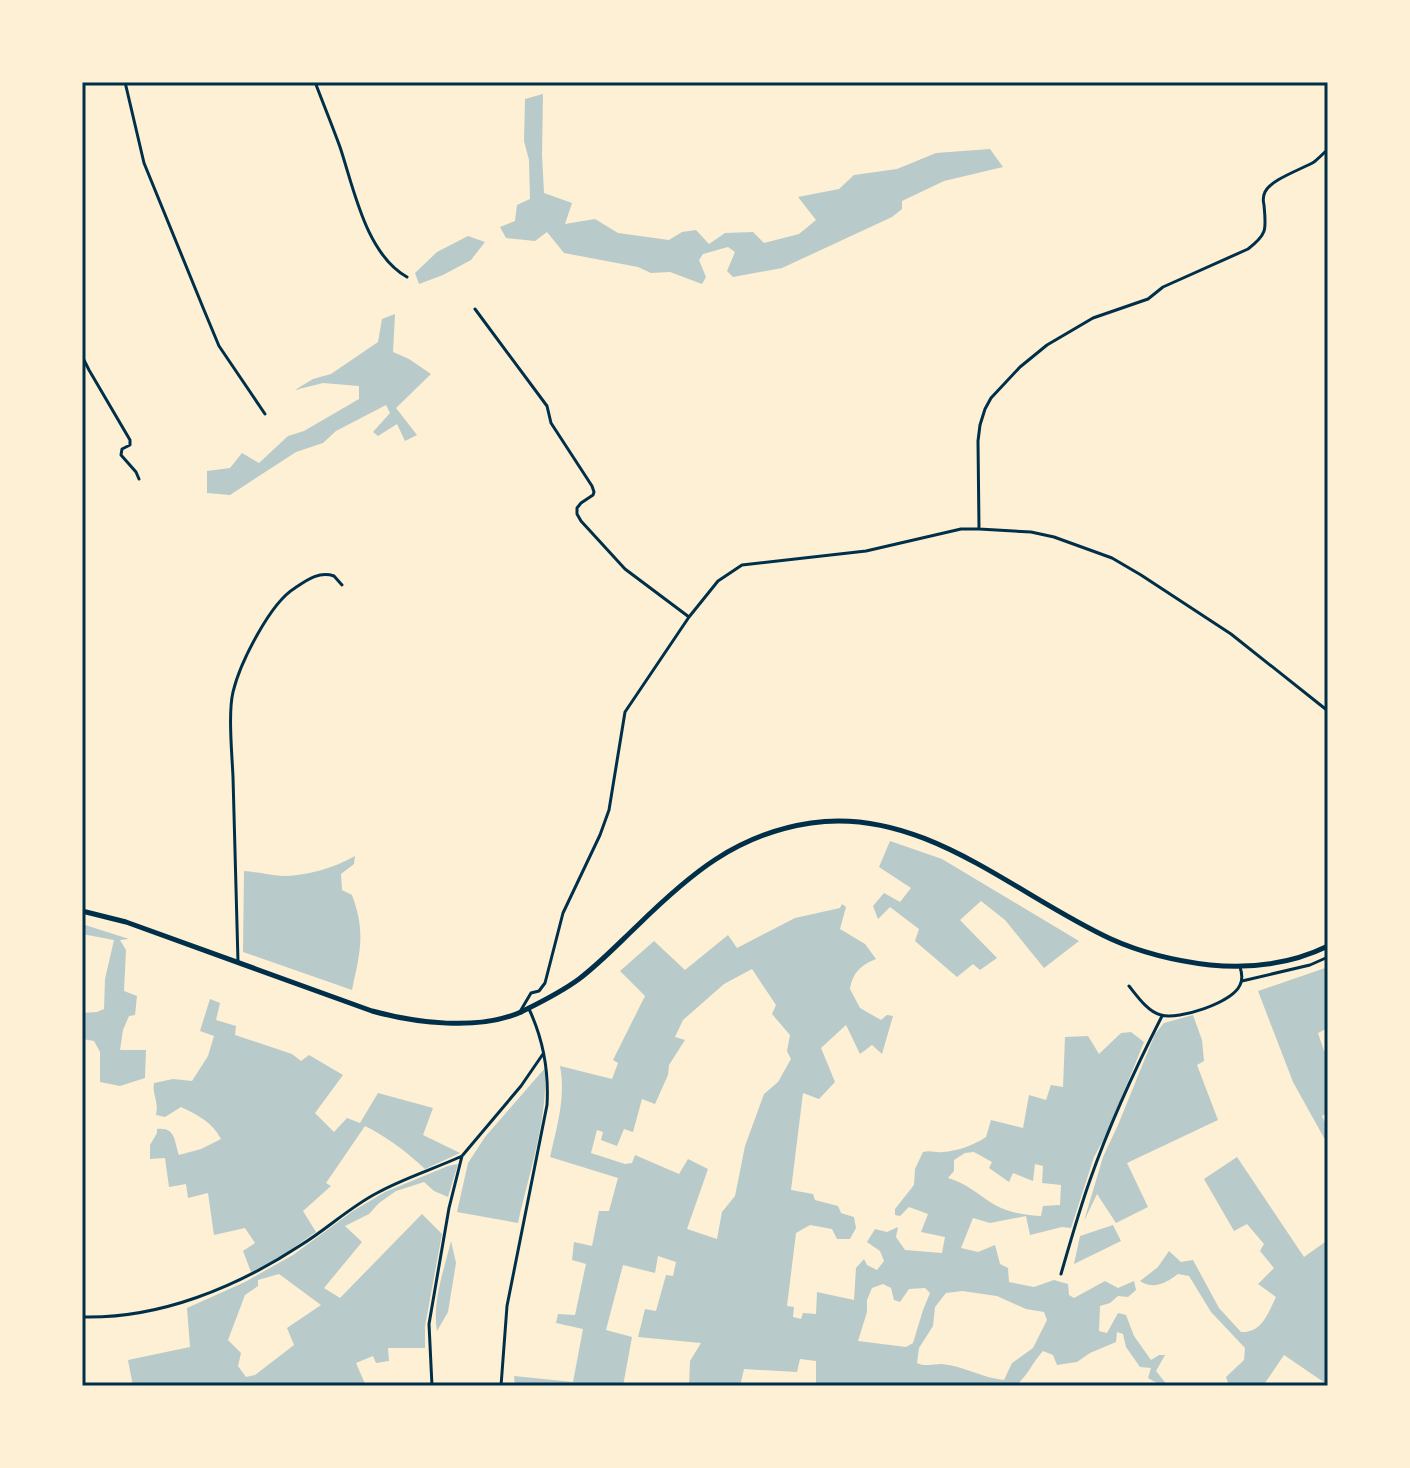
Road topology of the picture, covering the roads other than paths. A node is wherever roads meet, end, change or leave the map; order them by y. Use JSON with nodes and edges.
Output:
{"nodes":[{"id":1,"x":125,"y":82,"type":"edge"},
{"id":2,"x":315,"y":82,"type":"edge"},
{"id":3,"x":1328,"y":149,"type":"edge"},
{"id":4,"x":407,"y":277,"type":"dead end"},
{"id":5,"x":475,"y":309,"type":"dead end"},
{"id":6,"x":82,"y":356,"type":"edge"},
{"id":7,"x":265,"y":414,"type":"dead end"},
{"id":8,"x":139,"y":479,"type":"dead end"},
{"id":9,"x":979,"y":529,"type":"junction"},
{"id":10,"x":342,"y":585,"type":"dead end"},
{"id":11,"x":689,"y":617,"type":"junction"},
{"id":12,"x":1328,"y":711,"type":"edge"},
{"id":13,"x":82,"y":911,"type":"edge"},
{"id":14,"x":1328,"y":946,"type":"edge"},
{"id":15,"x":1328,"y":957,"type":"edge"},
{"id":16,"x":238,"y":964,"type":"junction"},
{"id":17,"x":1240,"y":967,"type":"junction"},
{"id":18,"x":1242,"y":981,"type":"junction"},
{"id":19,"x":1129,"y":986,"type":"dead end"},
{"id":20,"x":528,"y":1008,"type":"junction"},
{"id":21,"x":521,"y":1012,"type":"junction"},
{"id":22,"x":1162,"y":1016,"type":"junction"},
{"id":23,"x":545,"y":1052,"type":"junction"},
{"id":24,"x":462,"y":1156,"type":"junction"},
{"id":25,"x":1061,"y":1274,"type":"dead end"},
{"id":26,"x":82,"y":1317,"type":"edge"},
{"id":27,"x":432,"y":1386,"type":"edge"},
{"id":28,"x":501,"y":1386,"type":"edge"}],
"edges":[{"from":1,"to":7,"type":"street"},
{"from":2,"to":4,"type":"street"},
{"from":3,"to":9,"type":"street"},
{"from":5,"to":11,"type":"street"},
{"from":6,"to":8,"type":"street"},
{"from":9,"to":11,"type":"street"},
{"from":9,"to":12,"type":"street"},
{"from":10,"to":16,"type":"street"},
{"from":11,"to":21,"type":"street"},
{"from":13,"to":16,"type":"main road"},
{"from":14,"to":17,"type":"main road"},
{"from":15,"to":18,"type":"street"},
{"from":16,"to":21,"type":"main road"},
{"from":17,"to":18,"type":"street"},
{"from":17,"to":20,"type":"main road"},
{"from":18,"to":22,"type":"street"},
{"from":19,"to":22,"type":"street"},
{"from":20,"to":21,"type":"main road"},
{"from":20,"to":23,"type":"street"},
{"from":22,"to":25,"type":"street"},
{"from":23,"to":24,"type":"street"},
{"from":23,"to":28,"type":"street"},
{"from":24,"to":26,"type":"street"},
{"from":24,"to":27,"type":"street"}]}
